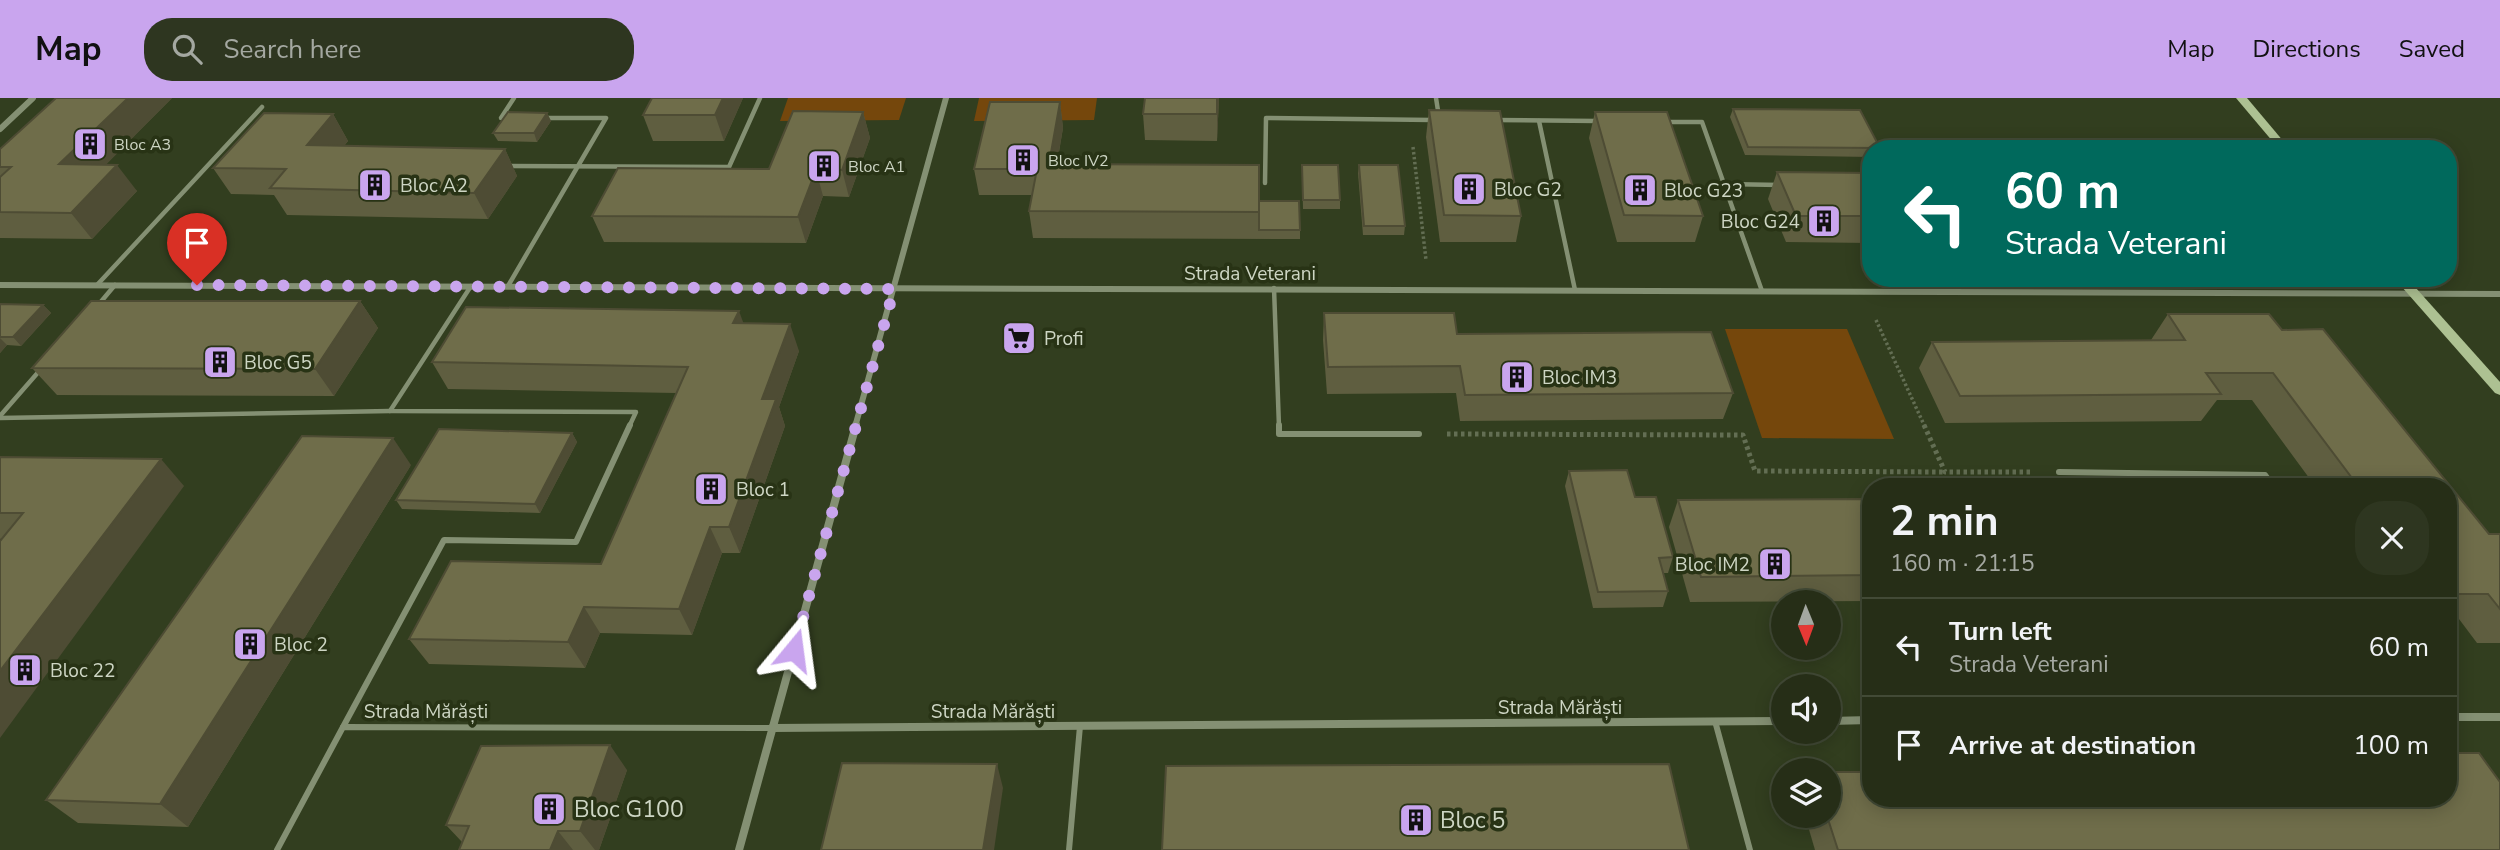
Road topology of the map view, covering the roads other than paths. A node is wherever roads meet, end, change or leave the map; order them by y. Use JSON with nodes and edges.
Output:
{"nodes":[{"id":1,"x":33,"y":98,"type":"edge"},
{"id":2,"x":514,"y":98,"type":"edge"},
{"id":3,"x":760,"y":98,"type":"edge"},
{"id":4,"x":946,"y":98,"type":"edge"},
{"id":5,"x":1436,"y":98,"type":"edge"},
{"id":6,"x":2241,"y":98,"type":"edge"},
{"id":7,"x":262,"y":107,"type":"dead end"},
{"id":8,"x":514,"y":118,"type":"edge"},
{"id":9,"x":540,"y":118,"type":"edge"},
{"id":10,"x":1439,"y":120,"type":"junction"},
{"id":11,"x":1451,"y":120,"type":"edge"},
{"id":12,"x":1489,"y":120,"type":"edge"},
{"id":13,"x":1539,"y":121,"type":"junction"},
{"id":14,"x":1607,"y":121,"type":"edge"},
{"id":15,"x":1661,"y":122,"type":"edge"},
{"id":16,"x":0,"y":129,"type":"edge"},
{"id":17,"x":2278,"y":140,"type":"edge"},
{"id":18,"x":495,"y":166,"type":"edge"},
{"id":19,"x":578,"y":167,"type":"junction"},
{"id":20,"x":1265,"y":183,"type":"dead end"},
{"id":21,"x":1724,"y":184,"type":"junction"},
{"id":22,"x":1791,"y":185,"type":"edge"},
{"id":23,"x":0,"y":285,"type":"edge"},
{"id":24,"x":97,"y":285,"type":"junction"},
{"id":25,"x":115,"y":285,"type":"junction"},
{"id":26,"x":471,"y":286,"type":"junction"},
{"id":27,"x":508,"y":286,"type":"junction"},
{"id":28,"x":2408,"y":287,"type":"edge"},
{"id":29,"x":1274,"y":288,"type":"junction"},
{"id":30,"x":894,"y":289,"type":"junction"},
{"id":31,"x":1575,"y":290,"type":"junction"},
{"id":32,"x":1762,"y":291,"type":"junction"},
{"id":33,"x":2413,"y":293,"type":"junction"},
{"id":34,"x":2500,"y":294,"type":"edge"},
{"id":35,"x":97,"y":305,"type":"edge"},
{"id":36,"x":44,"y":366,"type":"edge"},
{"id":37,"x":2500,"y":390,"type":"edge"},
{"id":38,"x":390,"y":411,"type":"junction"},
{"id":39,"x":0,"y":417,"type":"edge"},
{"id":40,"x":1419,"y":434,"type":"road end"},
{"id":41,"x":2059,"y":472,"type":"road end"},
{"id":42,"x":2267,"y":478,"type":"edge"},
{"id":43,"x":2457,"y":717,"type":"edge"},
{"id":44,"x":2500,"y":717,"type":"edge"},
{"id":45,"x":1862,"y":720,"type":"edge"},
{"id":46,"x":1715,"y":721,"type":"junction"},
{"id":47,"x":1771,"y":721,"type":"edge"},
{"id":48,"x":1841,"y":721,"type":"edge"},
{"id":49,"x":1080,"y":726,"type":"junction"},
{"id":50,"x":343,"y":727,"type":"junction"},
{"id":51,"x":772,"y":728,"type":"junction"},
{"id":52,"x":276,"y":850,"type":"edge"},
{"id":53,"x":739,"y":850,"type":"edge"},
{"id":54,"x":1069,"y":850,"type":"edge"},
{"id":55,"x":1750,"y":850,"type":"edge"}],
"edges":[{"from":1,"to":16,"type":"street"},
{"from":2,"to":8,"type":"lane"},
{"from":3,"to":19,"type":"lane"},
{"from":4,"to":30,"type":"street"},
{"from":5,"to":10,"type":"lane"},
{"from":6,"to":17,"type":"street"},
{"from":7,"to":24,"type":"lane"},
{"from":9,"to":19,"type":"lane"},
{"from":10,"to":11,"type":"lane"},
{"from":10,"to":20,"type":"lane"},
{"from":12,"to":13,"type":"lane"},
{"from":13,"to":14,"type":"lane"},
{"from":13,"to":31,"type":"lane"},
{"from":15,"to":21,"type":"lane"},
{"from":18,"to":19,"type":"lane"},
{"from":19,"to":27,"type":"lane"},
{"from":21,"to":22,"type":"lane"},
{"from":21,"to":32,"type":"lane"},
{"from":23,"to":24,"type":"street","name":"Strada Veterani"},
{"from":24,"to":25,"type":"street","name":"Strada Veterani"},
{"from":25,"to":26,"type":"street","name":"Strada Veterani"},
{"from":25,"to":35,"type":"lane"},
{"from":26,"to":27,"type":"street","name":"Strada Veterani"},
{"from":26,"to":38,"type":"lane"},
{"from":27,"to":30,"type":"street","name":"Strada Veterani"},
{"from":28,"to":33,"type":"street"},
{"from":29,"to":30,"type":"street","name":"Strada Veterani"},
{"from":29,"to":31,"type":"street","name":"Strada Veterani"},
{"from":29,"to":40,"type":"lane"},
{"from":30,"to":51,"type":"street"},
{"from":31,"to":32,"type":"street","name":"Strada Veterani"},
{"from":32,"to":33,"type":"street","name":"Strada Veterani"},
{"from":33,"to":34,"type":"street","name":"Strada Veterani"},
{"from":33,"to":37,"type":"street"},
{"from":36,"to":39,"type":"lane"},
{"from":38,"to":39,"type":"lane"},
{"from":38,"to":50,"type":"lane"},
{"from":41,"to":42,"type":"lane"},
{"from":43,"to":44,"type":"street"},
{"from":45,"to":48,"type":"street"},
{"from":46,"to":47,"type":"street","name":"Strada Mărăști"},
{"from":46,"to":49,"type":"street","name":"Strada Mărăști"},
{"from":46,"to":55,"type":"lane"},
{"from":49,"to":51,"type":"street","name":"Strada Mărăști"},
{"from":49,"to":54,"type":"lane"},
{"from":50,"to":51,"type":"lane","name":"Strada Mărăști"},
{"from":50,"to":52,"type":"lane","name":"Strada Mărăști"},
{"from":51,"to":53,"type":"street"}]}
